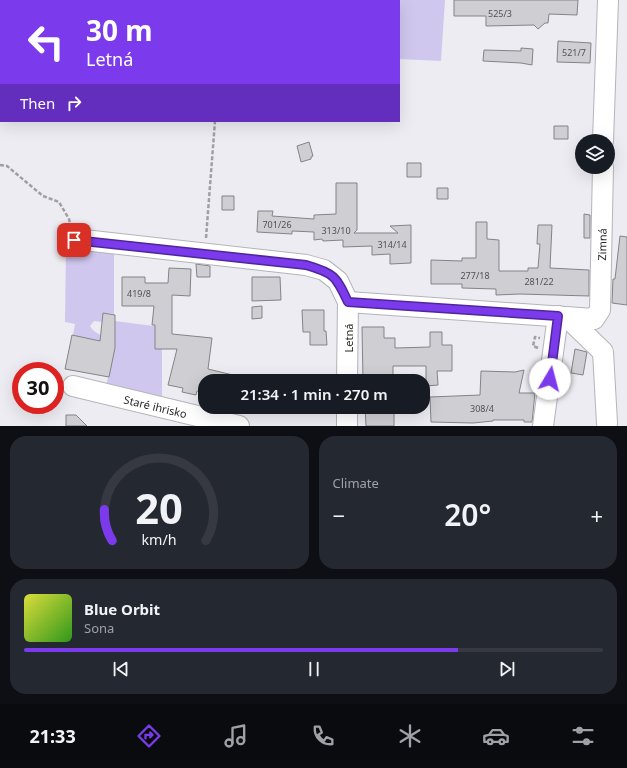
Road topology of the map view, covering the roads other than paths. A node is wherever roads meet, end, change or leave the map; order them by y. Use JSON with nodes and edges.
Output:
{"nodes":[{"id":1,"x":608,"y":0,"type":"edge"},
{"id":2,"x":603,"y":134,"type":"edge"},
{"id":3,"x":603,"y":174,"type":"edge"},
{"id":4,"x":74,"y":240,"type":"road end"},
{"id":5,"x":348,"y":302,"type":"junction"},
{"id":6,"x":562,"y":317,"type":"junction"},
{"id":7,"x":347,"y":374,"type":"edge"},
{"id":8,"x":73,"y":386,"type":"dead end"},
{"id":9,"x":347,"y":414,"type":"edge"},
{"id":10,"x":607,"y":423,"type":"dead end"},
{"id":11,"x":239,"y":426,"type":"edge"},
{"id":12,"x":347,"y":426,"type":"edge"},
{"id":13,"x":543,"y":426,"type":"edge"}],
"edges":[{"from":1,"to":2,"type":"street"},
{"from":3,"to":6,"type":"street","name":"Zimná"},
{"from":4,"to":5,"type":"street"},
{"from":5,"to":6,"type":"street"},
{"from":5,"to":7,"type":"street","name":"Letná"},
{"from":6,"to":10,"type":"street"},
{"from":6,"to":13,"type":"street"},
{"from":8,"to":11,"type":"street","name":"Staré ihrisko"},
{"from":9,"to":12,"type":"street"}]}
